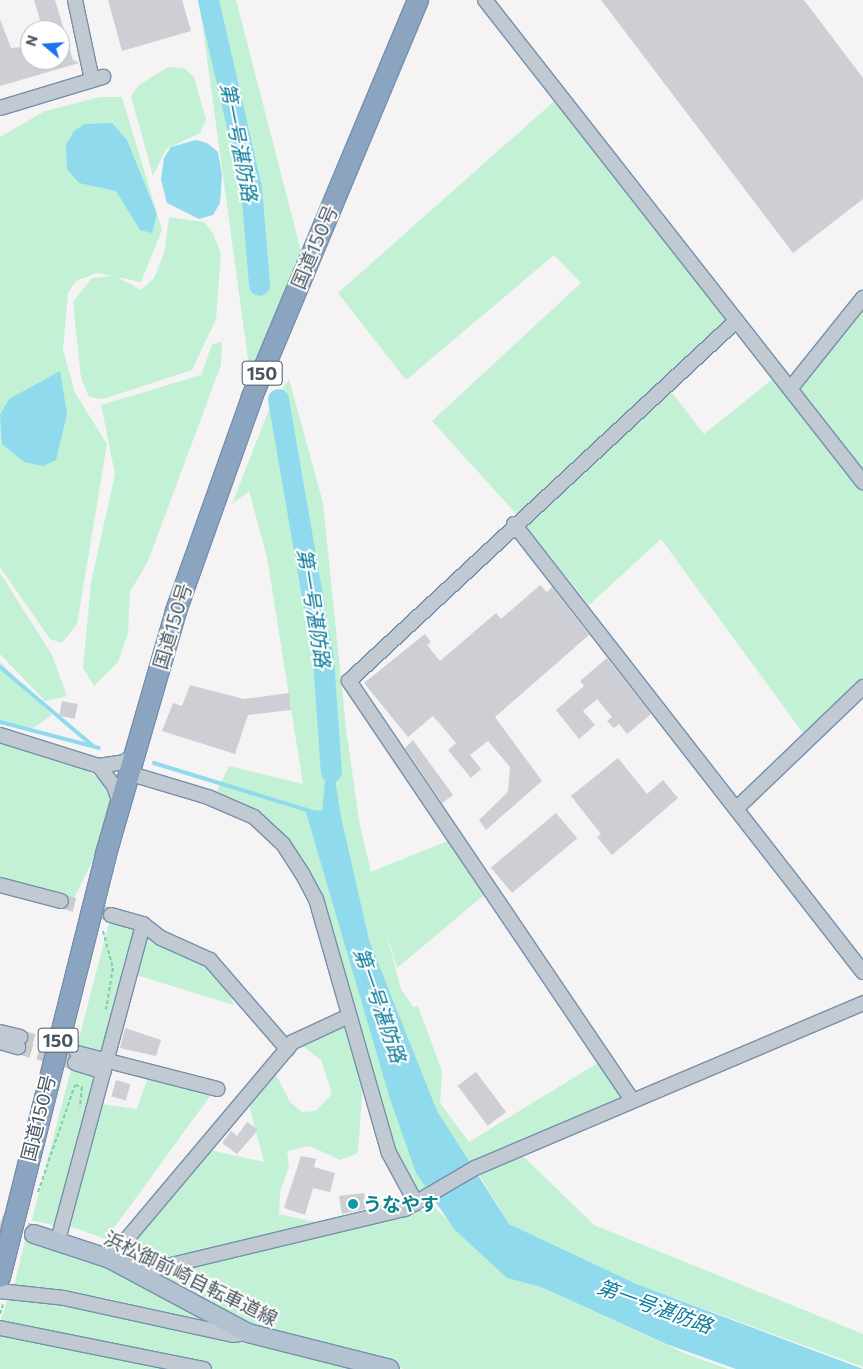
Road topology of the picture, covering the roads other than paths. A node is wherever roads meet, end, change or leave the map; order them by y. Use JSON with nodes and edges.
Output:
{"nodes":[{"id":1,"x":75,"y":0,"type":"edge"},
{"id":2,"x":418,"y":0,"type":"edge"},
{"id":3,"x":485,"y":0,"type":"edge"},
{"id":4,"x":0,"y":108,"type":"edge"},
{"id":5,"x":863,"y":298,"type":"edge"},
{"id":6,"x":736,"y":321,"type":"junction"},
{"id":7,"x":790,"y":388,"type":"junction"},
{"id":8,"x":863,"y":482,"type":"edge"},
{"id":9,"x":514,"y":524,"type":"junction"},
{"id":10,"x":863,"y":687,"type":"edge"},
{"id":11,"x":0,"y":735,"type":"edge"},
{"id":12,"x":130,"y":764,"type":"junction"},
{"id":13,"x":99,"y":766,"type":"junction"},
{"id":14,"x":120,"y":804,"type":"junction"},
{"id":15,"x":737,"y":808,"type":"junction"},
{"id":16,"x":0,"y":885,"type":"edge"},
{"id":17,"x":62,"y":901,"type":"tunnel mouth"},
{"id":18,"x":111,"y":914,"type":"tunnel mouth"},
{"id":19,"x":144,"y":924,"type":"junction"},
{"id":20,"x":863,"y":972,"type":"edge"},
{"id":21,"x":863,"y":1003,"type":"edge"},
{"id":22,"x":349,"y":1016,"type":"junction"},
{"id":23,"x":0,"y":1032,"type":"edge"},
{"id":24,"x":0,"y":1042,"type":"edge"},
{"id":25,"x":287,"y":1049,"type":"junction"},
{"id":26,"x":76,"y":1058,"type":"tunnel mouth"},
{"id":27,"x":106,"y":1066,"type":"junction"},
{"id":28,"x":216,"y":1089,"type":"dead end"},
{"id":29,"x":632,"y":1100,"type":"junction"},
{"id":30,"x":416,"y":1203,"type":"junction"},
{"id":31,"x":34,"y":1234,"type":"tunnel mouth"},
{"id":32,"x":58,"y":1240,"type":"junction"},
{"id":33,"x":110,"y":1259,"type":"junction"},
{"id":34,"x":138,"y":1273,"type":"junction"},
{"id":35,"x":0,"y":1277,"type":"edge"},
{"id":36,"x":0,"y":1291,"type":"edge"},
{"id":37,"x":0,"y":1328,"type":"edge"},
{"id":38,"x":248,"y":1333,"type":"junction"},
{"id":39,"x":204,"y":1369,"type":"edge"},
{"id":40,"x":390,"y":1369,"type":"edge"}],
"edges":[{"from":1,"to":4,"type":"street"},
{"from":2,"to":12,"type":"highway","name":"国道150号","number":"150"},
{"from":3,"to":6,"type":"street"},
{"from":5,"to":7,"type":"street"},
{"from":6,"to":7,"type":"street"},
{"from":6,"to":9,"type":"street"},
{"from":7,"to":8,"type":"street"},
{"from":9,"to":15,"type":"street"},
{"from":9,"to":29,"type":"street"},
{"from":10,"to":15,"type":"street"},
{"from":11,"to":13,"type":"street"},
{"from":12,"to":13,"type":"street"},
{"from":12,"to":14,"type":"highway","name":"国道150号","number":"150"},
{"from":12,"to":22,"type":"street"},
{"from":13,"to":14,"type":"street"},
{"from":14,"to":35,"type":"highway","name":"国道150号","number":"150"},
{"from":15,"to":20,"type":"street"},
{"from":16,"to":17,"type":"street"},
{"from":18,"to":19,"type":"street"},
{"from":19,"to":25,"type":"street"},
{"from":19,"to":27,"type":"street"},
{"from":21,"to":29,"type":"street"},
{"from":22,"to":25,"type":"street"},
{"from":22,"to":30,"type":"street"},
{"from":23,"to":24,"type":"street"},
{"from":25,"to":33,"type":"street"},
{"from":26,"to":27,"type":"street"},
{"from":27,"to":28,"type":"street"},
{"from":27,"to":32,"type":"street"},
{"from":29,"to":30,"type":"street"},
{"from":30,"to":34,"type":"street"},
{"from":31,"to":32,"type":"main road","name":"浜松御前崎自転車道線"},
{"from":32,"to":33,"type":"main road","name":"浜松御前崎自転車道線"},
{"from":33,"to":34,"type":"main road","name":"浜松御前崎自転車道線"},
{"from":34,"to":38,"type":"main road","name":"浜松御前崎自転車道線"},
{"from":36,"to":38,"type":"street"},
{"from":37,"to":39,"type":"street"},
{"from":38,"to":40,"type":"main road","name":"浜松御前崎自転車道線"}]}
